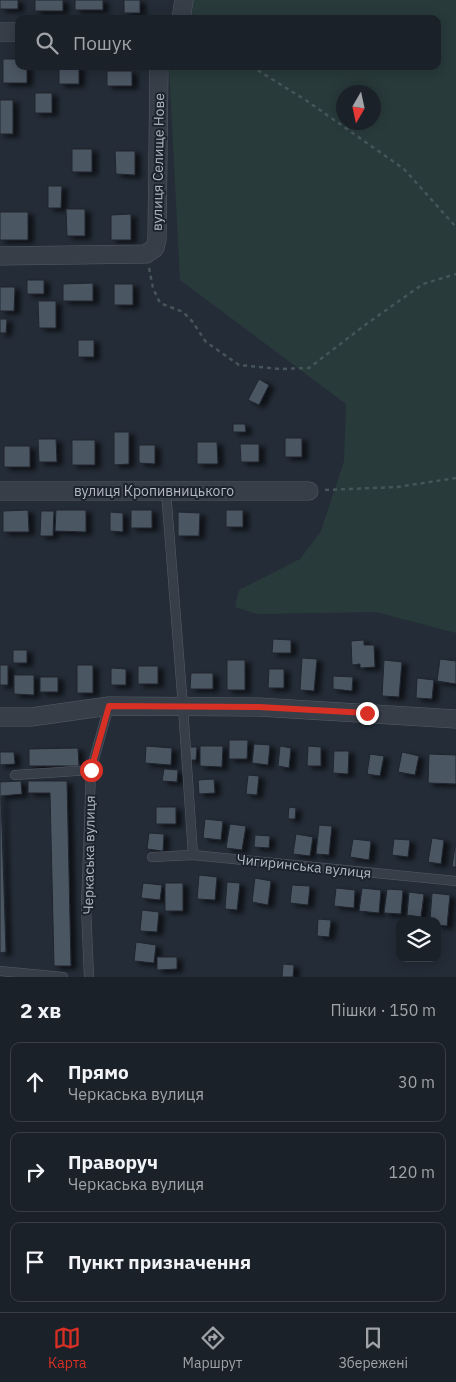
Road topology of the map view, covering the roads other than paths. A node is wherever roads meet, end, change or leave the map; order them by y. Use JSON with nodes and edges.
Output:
{"nodes":[{"id":1,"x":184,"y":0,"type":"edge"},
{"id":2,"x":182,"y":15,"type":"edge"},
{"id":3,"x":0,"y":32,"type":"edge"},
{"id":4,"x":15,"y":32,"type":"edge"},
{"id":5,"x":159,"y":70,"type":"edge"},
{"id":6,"x":0,"y":256,"type":"edge"},
{"id":7,"x":0,"y":491,"type":"edge"},
{"id":8,"x":166,"y":491,"type":"junction"},
{"id":9,"x":309,"y":491,"type":"road end"},
{"id":10,"x":109,"y":706,"type":"junction"},
{"id":11,"x":183,"y":706,"type":"junction"},
{"id":12,"x":0,"y":717,"type":"edge"},
{"id":13,"x":456,"y":719,"type":"edge"},
{"id":14,"x":91,"y":770,"type":"junction"},
{"id":15,"x":15,"y":775,"type":"dead end"},
{"id":16,"x":193,"y":855,"type":"junction"},
{"id":17,"x":152,"y":857,"type":"dead end"},
{"id":18,"x":456,"y":881,"type":"edge"},
{"id":19,"x":0,"y":971,"type":"edge"},
{"id":20,"x":63,"y":977,"type":"edge"},
{"id":21,"x":89,"y":977,"type":"edge"}],
"edges":[{"from":1,"to":2,"type":"street"},
{"from":3,"to":4,"type":"street"},
{"from":5,"to":6,"type":"street","name":"вулиця Селище Нове"},
{"from":7,"to":8,"type":"street","name":"вулиця Кропивницького"},
{"from":8,"to":9,"type":"street","name":"вулиця Кропивницького"},
{"from":8,"to":11,"type":"lane"},
{"from":10,"to":11,"type":"street"},
{"from":10,"to":12,"type":"street"},
{"from":10,"to":14,"type":"lane","name":"Черкаська вулиця"},
{"from":11,"to":13,"type":"street"},
{"from":11,"to":16,"type":"lane"},
{"from":14,"to":15,"type":"lane"},
{"from":14,"to":21,"type":"lane","name":"Черкаська вулиця"},
{"from":16,"to":17,"type":"lane","name":"Чигиринська вулиця"},
{"from":16,"to":18,"type":"lane","name":"Чигиринська вулиця"},
{"from":19,"to":20,"type":"lane"}]}
